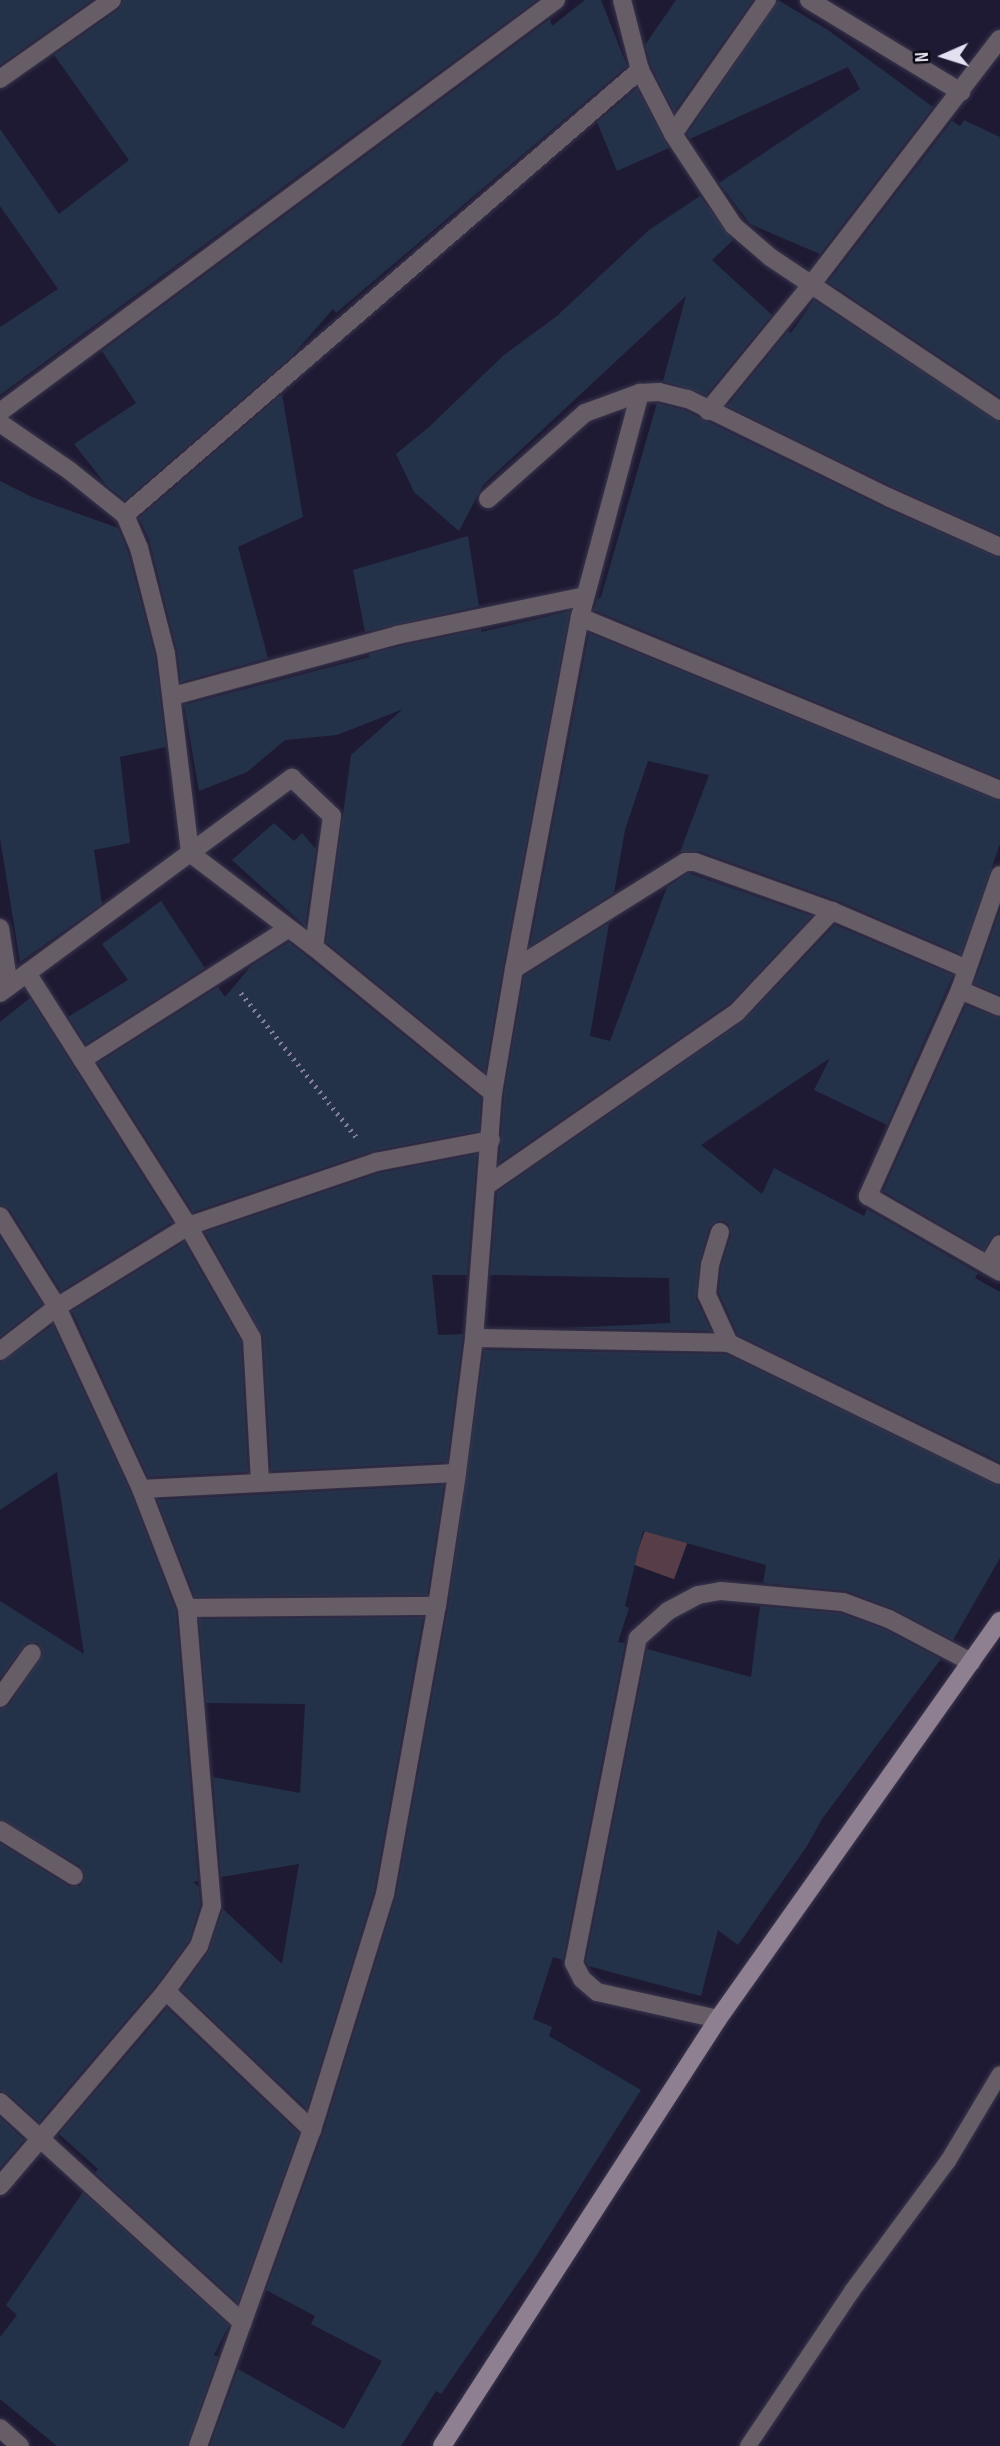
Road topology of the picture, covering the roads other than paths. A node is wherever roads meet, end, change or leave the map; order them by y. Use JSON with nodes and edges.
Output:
{"nodes":[{"id":1,"x":112,"y":0,"type":"edge"},
{"id":2,"x":556,"y":0,"type":"edge"},
{"id":3,"x":622,"y":0,"type":"edge"},
{"id":4,"x":767,"y":0,"type":"edge"},
{"id":5,"x":809,"y":0,"type":"edge"},
{"id":6,"x":1000,"y":39,"type":"edge"},
{"id":7,"x":640,"y":71,"type":"junction"},
{"id":8,"x":0,"y":79,"type":"edge"},
{"id":9,"x":961,"y":92,"type":"junction"},
{"id":10,"x":673,"y":134,"type":"junction"},
{"id":11,"x":811,"y":285,"type":"junction"},
{"id":12,"x":640,"y":393,"type":"junction"},
{"id":13,"x":708,"y":411,"type":"junction"},
{"id":14,"x":1000,"y":411,"type":"edge"},
{"id":15,"x":0,"y":412,"type":"edge"},
{"id":16,"x":0,"y":423,"type":"edge"},
{"id":17,"x":488,"y":499,"type":"dead end"},
{"id":18,"x":125,"y":515,"type":"junction"},
{"id":19,"x":1000,"y":547,"type":"edge"},
{"id":20,"x":585,"y":596,"type":"junction"},
{"id":21,"x":580,"y":617,"type":"junction"},
{"id":22,"x":173,"y":696,"type":"junction"},
{"id":23,"x":1000,"y":790,"type":"edge"},
{"id":24,"x":190,"y":853,"type":"junction"},
{"id":25,"x":1000,"y":875,"type":"edge"},
{"id":26,"x":832,"y":911,"type":"junction"},
{"id":27,"x":0,"y":928,"type":"edge"},
{"id":28,"x":288,"y":929,"type":"junction"},
{"id":29,"x":314,"y":947,"type":"junction"},
{"id":30,"x":514,"y":969,"type":"junction"},
{"id":31,"x":967,"y":969,"type":"junction"},
{"id":32,"x":27,"y":973,"type":"junction"},
{"id":33,"x":5,"y":989,"type":"edge"},
{"id":34,"x":960,"y":990,"type":"junction"},
{"id":35,"x":1000,"y":1007,"type":"edge"},
{"id":36,"x":82,"y":1060,"type":"junction"},
{"id":37,"x":493,"y":1093,"type":"junction"},
{"id":38,"x":491,"y":1140,"type":"junction"},
{"id":39,"x":486,"y":1186,"type":"junction"},
{"id":40,"x":0,"y":1216,"type":"edge"},
{"id":41,"x":188,"y":1226,"type":"junction"},
{"id":42,"x":719,"y":1232,"type":"dead end"},
{"id":43,"x":1000,"y":1244,"type":"edge"},
{"id":44,"x":994,"y":1269,"type":"edge"},
{"id":45,"x":57,"y":1307,"type":"junction"},
{"id":46,"x":474,"y":1338,"type":"junction"},
{"id":47,"x":729,"y":1343,"type":"junction"},
{"id":48,"x":0,"y":1352,"type":"edge"},
{"id":49,"x":457,"y":1473,"type":"junction"},
{"id":50,"x":1000,"y":1475,"type":"edge"},
{"id":51,"x":260,"y":1481,"type":"junction"},
{"id":52,"x":141,"y":1489,"type":"junction"},
{"id":53,"x":437,"y":1606,"type":"junction"},
{"id":54,"x":187,"y":1608,"type":"junction"},
{"id":55,"x":1000,"y":1621,"type":"edge"},
{"id":56,"x":32,"y":1653,"type":"dead end"},
{"id":57,"x":971,"y":1662,"type":"junction"},
{"id":58,"x":0,"y":1698,"type":"edge"},
{"id":59,"x":0,"y":1830,"type":"edge"},
{"id":60,"x":74,"y":1877,"type":"dead end"},
{"id":61,"x":166,"y":1991,"type":"junction"},
{"id":62,"x":718,"y":2019,"type":"junction"},
{"id":63,"x":1000,"y":2074,"type":"edge"},
{"id":64,"x":0,"y":2102,"type":"edge"},
{"id":65,"x":312,"y":2130,"type":"junction"},
{"id":66,"x":40,"y":2138,"type":"junction"},
{"id":67,"x":0,"y":2186,"type":"edge"},
{"id":68,"x":243,"y":2323,"type":"junction"},
{"id":69,"x":0,"y":2428,"type":"edge"},
{"id":70,"x":20,"y":2446,"type":"edge"},
{"id":71,"x":198,"y":2446,"type":"edge"},
{"id":72,"x":442,"y":2446,"type":"edge"},
{"id":73,"x":748,"y":2446,"type":"edge"}],
"edges":[{"from":1,"to":8,"type":"street"},
{"from":2,"to":15,"type":"street"},
{"from":3,"to":7,"type":"street"},
{"from":4,"to":10,"type":"street"},
{"from":5,"to":9,"type":"street"},
{"from":6,"to":9,"type":"street"},
{"from":7,"to":10,"type":"street"},
{"from":7,"to":18,"type":"street"},
{"from":9,"to":11,"type":"street"},
{"from":10,"to":11,"type":"street"},
{"from":11,"to":13,"type":"street"},
{"from":11,"to":14,"type":"street"},
{"from":12,"to":13,"type":"street"},
{"from":12,"to":17,"type":"street"},
{"from":12,"to":20,"type":"street"},
{"from":13,"to":19,"type":"street"},
{"from":16,"to":18,"type":"street"},
{"from":18,"to":22,"type":"street"},
{"from":20,"to":21,"type":"street"},
{"from":20,"to":22,"type":"street"},
{"from":21,"to":23,"type":"street"},
{"from":21,"to":30,"type":"street"},
{"from":22,"to":24,"type":"street"},
{"from":24,"to":28,"type":"street"},
{"from":24,"to":29,"type":"street"},
{"from":24,"to":32,"type":"street"},
{"from":25,"to":31,"type":"street"},
{"from":26,"to":30,"type":"street"},
{"from":26,"to":31,"type":"street"},
{"from":26,"to":39,"type":"street"},
{"from":27,"to":33,"type":"street"},
{"from":28,"to":29,"type":"street"},
{"from":28,"to":36,"type":"street"},
{"from":29,"to":37,"type":"street"},
{"from":30,"to":37,"type":"street"},
{"from":31,"to":34,"type":"street"},
{"from":32,"to":33,"type":"street"},
{"from":32,"to":36,"type":"street"},
{"from":34,"to":35,"type":"street"},
{"from":34,"to":44,"type":"street"},
{"from":36,"to":41,"type":"street"},
{"from":37,"to":38,"type":"street"},
{"from":38,"to":39,"type":"street"},
{"from":38,"to":41,"type":"street"},
{"from":39,"to":46,"type":"street"},
{"from":40,"to":45,"type":"street"},
{"from":41,"to":45,"type":"street"},
{"from":41,"to":51,"type":"street"},
{"from":42,"to":47,"type":"street"},
{"from":43,"to":44,"type":"street"},
{"from":45,"to":48,"type":"street"},
{"from":45,"to":52,"type":"street"},
{"from":46,"to":47,"type":"street"},
{"from":46,"to":49,"type":"street"},
{"from":47,"to":50,"type":"street"},
{"from":49,"to":51,"type":"street"},
{"from":49,"to":53,"type":"street"},
{"from":51,"to":52,"type":"street"},
{"from":52,"to":54,"type":"street"},
{"from":53,"to":54,"type":"street"},
{"from":53,"to":65,"type":"street"},
{"from":54,"to":61,"type":"street"},
{"from":55,"to":57,"type":"street"},
{"from":56,"to":58,"type":"street"},
{"from":57,"to":62,"type":"street"},
{"from":57,"to":62,"type":"street"},
{"from":59,"to":60,"type":"street"},
{"from":61,"to":65,"type":"street"},
{"from":61,"to":66,"type":"street"},
{"from":62,"to":72,"type":"street"},
{"from":63,"to":73,"type":"lane"},
{"from":64,"to":66,"type":"street"},
{"from":65,"to":68,"type":"street"},
{"from":66,"to":67,"type":"street"},
{"from":66,"to":68,"type":"street"},
{"from":68,"to":71,"type":"street"},
{"from":69,"to":70,"type":"street"}]}
